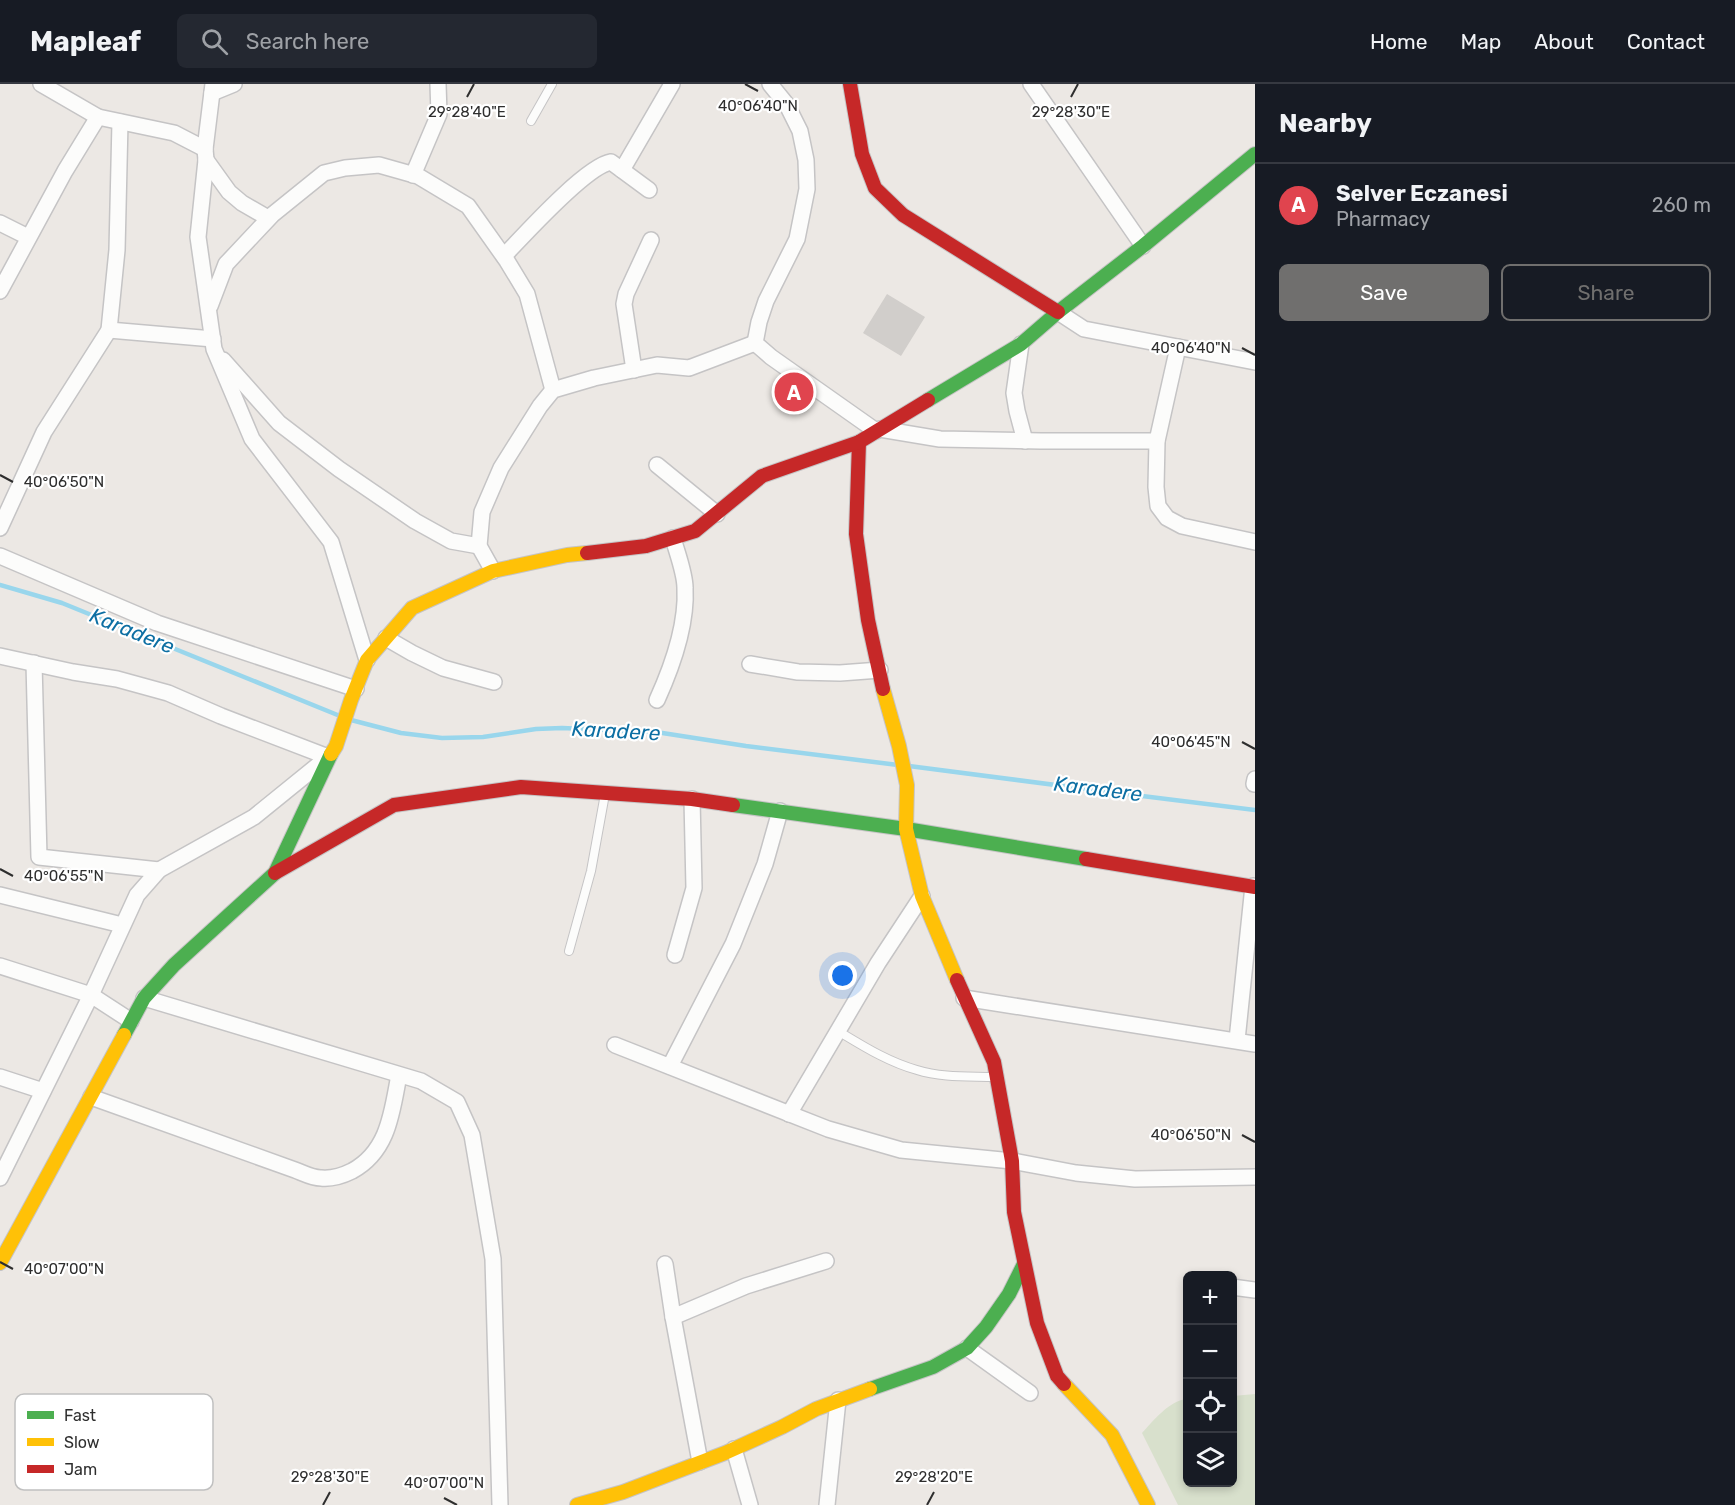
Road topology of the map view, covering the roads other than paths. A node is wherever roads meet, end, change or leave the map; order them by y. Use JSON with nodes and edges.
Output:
{"nodes":[{"id":1,"x":41,"y":84,"type":"edge"},
{"id":2,"x":234,"y":84,"type":"edge"},
{"id":3,"x":438,"y":84,"type":"edge"},
{"id":4,"x":552,"y":84,"type":"edge"},
{"id":5,"x":672,"y":84,"type":"edge"},
{"id":6,"x":770,"y":84,"type":"edge"},
{"id":7,"x":850,"y":84,"type":"edge"},
{"id":8,"x":1030,"y":84,"type":"edge"},
{"id":9,"x":212,"y":88,"type":"edge"},
{"id":10,"x":98,"y":117,"type":"junction"},
{"id":11,"x":531,"y":121,"type":"dead end"},
{"id":12,"x":120,"y":122,"type":"junction"},
{"id":13,"x":205,"y":154,"type":"junction"},
{"id":14,"x":1255,"y":154,"type":"edge"},
{"id":15,"x":621,"y":170,"type":"junction"},
{"id":16,"x":413,"y":175,"type":"junction"},
{"id":17,"x":649,"y":190,"type":"dead end"},
{"id":18,"x":268,"y":218,"type":"junction"},
{"id":19,"x":0,"y":223,"type":"edge"},
{"id":20,"x":28,"y":237,"type":"junction"},
{"id":21,"x":651,"y":240,"type":"dead end"},
{"id":22,"x":1143,"y":246,"type":"junction"},
{"id":23,"x":504,"y":256,"type":"junction"},
{"id":24,"x":0,"y":291,"type":"edge"},
{"id":25,"x":209,"y":309,"type":"junction"},
{"id":26,"x":1058,"y":312,"type":"junction"},
{"id":27,"x":110,"y":330,"type":"junction"},
{"id":28,"x":755,"y":343,"type":"junction"},
{"id":29,"x":213,"y":344,"type":"junction"},
{"id":30,"x":1021,"y":344,"type":"junction"},
{"id":31,"x":1178,"y":347,"type":"junction"},
{"id":32,"x":1255,"y":362,"type":"edge"},
{"id":33,"x":634,"y":370,"type":"junction"},
{"id":34,"x":554,"y":390,"type":"junction"},
{"id":35,"x":878,"y":430,"type":"junction"},
{"id":36,"x":1025,"y":441,"type":"junction"},
{"id":37,"x":1157,"y":441,"type":"junction"},
{"id":38,"x":859,"y":442,"type":"junction"},
{"id":39,"x":657,"y":465,"type":"dead end"},
{"id":40,"x":717,"y":514,"type":"junction"},
{"id":41,"x":0,"y":528,"type":"edge"},
{"id":42,"x":673,"y":538,"type":"junction"},
{"id":43,"x":1255,"y":542,"type":"edge"},
{"id":44,"x":479,"y":546,"type":"junction"},
{"id":45,"x":0,"y":556,"type":"edge"},
{"id":46,"x":493,"y":571,"type":"junction"},
{"id":47,"x":386,"y":638,"type":"junction"},
{"id":48,"x":0,"y":656,"type":"edge"},
{"id":49,"x":367,"y":660,"type":"junction"},
{"id":50,"x":34,"y":663,"type":"junction"},
{"id":51,"x":750,"y":664,"type":"dead end"},
{"id":52,"x":880,"y":670,"type":"junction"},
{"id":53,"x":494,"y":682,"type":"dead end"},
{"id":54,"x":353,"y":695,"type":"junction"},
{"id":55,"x":657,"y":699,"type":"dead end"},
{"id":56,"x":332,"y":752,"type":"junction"},
{"id":57,"x":605,"y":793,"type":"junction"},
{"id":58,"x":692,"y":799,"type":"junction"},
{"id":59,"x":780,"y":811,"type":"junction"},
{"id":60,"x":906,"y":829,"type":"junction"},
{"id":61,"x":159,"y":870,"type":"junction"},
{"id":62,"x":275,"y":873,"type":"junction"},
{"id":63,"x":1254,"y":887,"type":"edge"},
{"id":64,"x":0,"y":895,"type":"edge"},
{"id":65,"x":922,"y":896,"type":"junction"},
{"id":66,"x":122,"y":925,"type":"junction"},
{"id":67,"x":569,"y":951,"type":"dead end"},
{"id":68,"x":675,"y":955,"type":"dead end"},
{"id":69,"x":0,"y":966,"type":"edge"},
{"id":70,"x":91,"y":995,"type":"junction"},
{"id":71,"x":144,"y":998,"type":"junction"},
{"id":72,"x":964,"y":998,"type":"junction"},
{"id":73,"x":131,"y":1021,"type":"junction"},
{"id":74,"x":838,"y":1031,"type":"junction"},
{"id":75,"x":1237,"y":1040,"type":"junction"},
{"id":76,"x":1255,"y":1044,"type":"edge"},
{"id":77,"x":615,"y":1045,"type":"dead end"},
{"id":78,"x":670,"y":1066,"type":"junction"},
{"id":79,"x":399,"y":1075,"type":"junction"},
{"id":80,"x":0,"y":1077,"type":"edge"},
{"id":81,"x":997,"y":1077,"type":"junction"},
{"id":82,"x":43,"y":1090,"type":"junction"},
{"id":83,"x":91,"y":1097,"type":"junction"},
{"id":84,"x":789,"y":1114,"type":"junction"},
{"id":85,"x":1012,"y":1161,"type":"junction"},
{"id":86,"x":1255,"y":1177,"type":"edge"},
{"id":87,"x":0,"y":1178,"type":"edge"},
{"id":88,"x":826,"y":1261,"type":"dead end"},
{"id":89,"x":0,"y":1263,"type":"edge"},
{"id":90,"x":665,"y":1264,"type":"dead end"},
{"id":91,"x":1024,"y":1264,"type":"junction"},
{"id":92,"x":1237,"y":1288,"type":"edge"},
{"id":93,"x":1255,"y":1290,"type":"edge"},
{"id":94,"x":673,"y":1317,"type":"junction"},
{"id":95,"x":967,"y":1348,"type":"junction"},
{"id":96,"x":1030,"y":1393,"type":"dead end"},
{"id":97,"x":838,"y":1400,"type":"junction"},
{"id":98,"x":734,"y":1449,"type":"junction"},
{"id":99,"x":700,"y":1462,"type":"junction"},
{"id":100,"x":624,"y":1499,"type":"edge"},
{"id":101,"x":1147,"y":1504,"type":"edge"},
{"id":102,"x":500,"y":1505,"type":"edge"},
{"id":103,"x":577,"y":1505,"type":"edge"},
{"id":104,"x":750,"y":1505,"type":"edge"},
{"id":105,"x":827,"y":1505,"type":"edge"}],
"edges":[{"from":1,"to":10,"type":"street"},
{"from":2,"to":9,"type":"street"},
{"from":3,"to":16,"type":"street"},
{"from":4,"to":11,"type":"lane"},
{"from":5,"to":15,"type":"street"},
{"from":6,"to":28,"type":"street"},
{"from":7,"to":26,"type":"street"},
{"from":8,"to":22,"type":"street"},
{"from":9,"to":13,"type":"street"},
{"from":10,"to":12,"type":"street"},
{"from":10,"to":20,"type":"street"},
{"from":12,"to":13,"type":"street"},
{"from":12,"to":27,"type":"street"},
{"from":13,"to":18,"type":"street"},
{"from":13,"to":25,"type":"street"},
{"from":14,"to":22,"type":"street"},
{"from":15,"to":17,"type":"street"},
{"from":15,"to":23,"type":"street"},
{"from":16,"to":18,"type":"street"},
{"from":16,"to":23,"type":"street"},
{"from":18,"to":25,"type":"street"},
{"from":19,"to":20,"type":"street"},
{"from":20,"to":24,"type":"street"},
{"from":21,"to":33,"type":"street"},
{"from":22,"to":26,"type":"street"},
{"from":23,"to":34,"type":"street"},
{"from":25,"to":29,"type":"street"},
{"from":26,"to":30,"type":"street"},
{"from":26,"to":31,"type":"street"},
{"from":27,"to":29,"type":"street"},
{"from":27,"to":41,"type":"street"},
{"from":28,"to":33,"type":"street"},
{"from":28,"to":35,"type":"street"},
{"from":29,"to":44,"type":"street"},
{"from":29,"to":49,"type":"street"},
{"from":30,"to":35,"type":"street"},
{"from":30,"to":36,"type":"street"},
{"from":31,"to":32,"type":"street"},
{"from":31,"to":37,"type":"street"},
{"from":33,"to":34,"type":"street"},
{"from":34,"to":44,"type":"street"},
{"from":35,"to":36,"type":"street"},
{"from":35,"to":38,"type":"street"},
{"from":36,"to":37,"type":"street"},
{"from":37,"to":43,"type":"street"},
{"from":38,"to":40,"type":"street"},
{"from":38,"to":52,"type":"street"},
{"from":39,"to":40,"type":"street"},
{"from":40,"to":42,"type":"street"},
{"from":42,"to":46,"type":"street"},
{"from":42,"to":55,"type":"street"},
{"from":44,"to":46,"type":"street"},
{"from":45,"to":54,"type":"street"},
{"from":46,"to":47,"type":"street"},
{"from":47,"to":49,"type":"street"},
{"from":47,"to":53,"type":"street"},
{"from":48,"to":50,"type":"street"},
{"from":49,"to":54,"type":"street"},
{"from":50,"to":56,"type":"street"},
{"from":50,"to":61,"type":"street"},
{"from":51,"to":52,"type":"street"},
{"from":52,"to":60,"type":"street"},
{"from":54,"to":56,"type":"street"},
{"from":56,"to":61,"type":"street"},
{"from":56,"to":62,"type":"street"},
{"from":57,"to":58,"type":"street"},
{"from":57,"to":62,"type":"street"},
{"from":57,"to":67,"type":"lane"},
{"from":58,"to":59,"type":"street"},
{"from":58,"to":68,"type":"street"},
{"from":59,"to":60,"type":"street"},
{"from":59,"to":78,"type":"street"},
{"from":60,"to":63,"type":"street"},
{"from":60,"to":65,"type":"street"},
{"from":61,"to":66,"type":"street"},
{"from":62,"to":71,"type":"street"},
{"from":63,"to":75,"type":"street"},
{"from":64,"to":66,"type":"street"},
{"from":65,"to":72,"type":"street"},
{"from":65,"to":74,"type":"street"},
{"from":66,"to":70,"type":"street"},
{"from":69,"to":70,"type":"street"},
{"from":70,"to":73,"type":"street"},
{"from":70,"to":82,"type":"street"},
{"from":71,"to":73,"type":"street"},
{"from":71,"to":79,"type":"street"},
{"from":72,"to":75,"type":"street"},
{"from":72,"to":81,"type":"street"},
{"from":73,"to":83,"type":"street"},
{"from":74,"to":81,"type":"lane"},
{"from":74,"to":84,"type":"street"},
{"from":75,"to":76,"type":"street"},
{"from":77,"to":78,"type":"street"},
{"from":78,"to":84,"type":"street"},
{"from":79,"to":83,"type":"street"},
{"from":79,"to":102,"type":"street"},
{"from":80,"to":82,"type":"street"},
{"from":81,"to":85,"type":"street"},
{"from":82,"to":87,"type":"street"},
{"from":83,"to":89,"type":"street"},
{"from":84,"to":85,"type":"street"},
{"from":85,"to":86,"type":"street"},
{"from":85,"to":91,"type":"street"},
{"from":88,"to":94,"type":"street"},
{"from":90,"to":94,"type":"street"},
{"from":91,"to":95,"type":"street"},
{"from":91,"to":101,"type":"street"},
{"from":92,"to":93,"type":"street"},
{"from":94,"to":99,"type":"street"},
{"from":95,"to":96,"type":"street"},
{"from":95,"to":97,"type":"street"},
{"from":97,"to":98,"type":"street"},
{"from":97,"to":105,"type":"street"},
{"from":98,"to":99,"type":"street"},
{"from":98,"to":104,"type":"street"},
{"from":99,"to":100,"type":"street"},
{"from":100,"to":103,"type":"street"}]}
